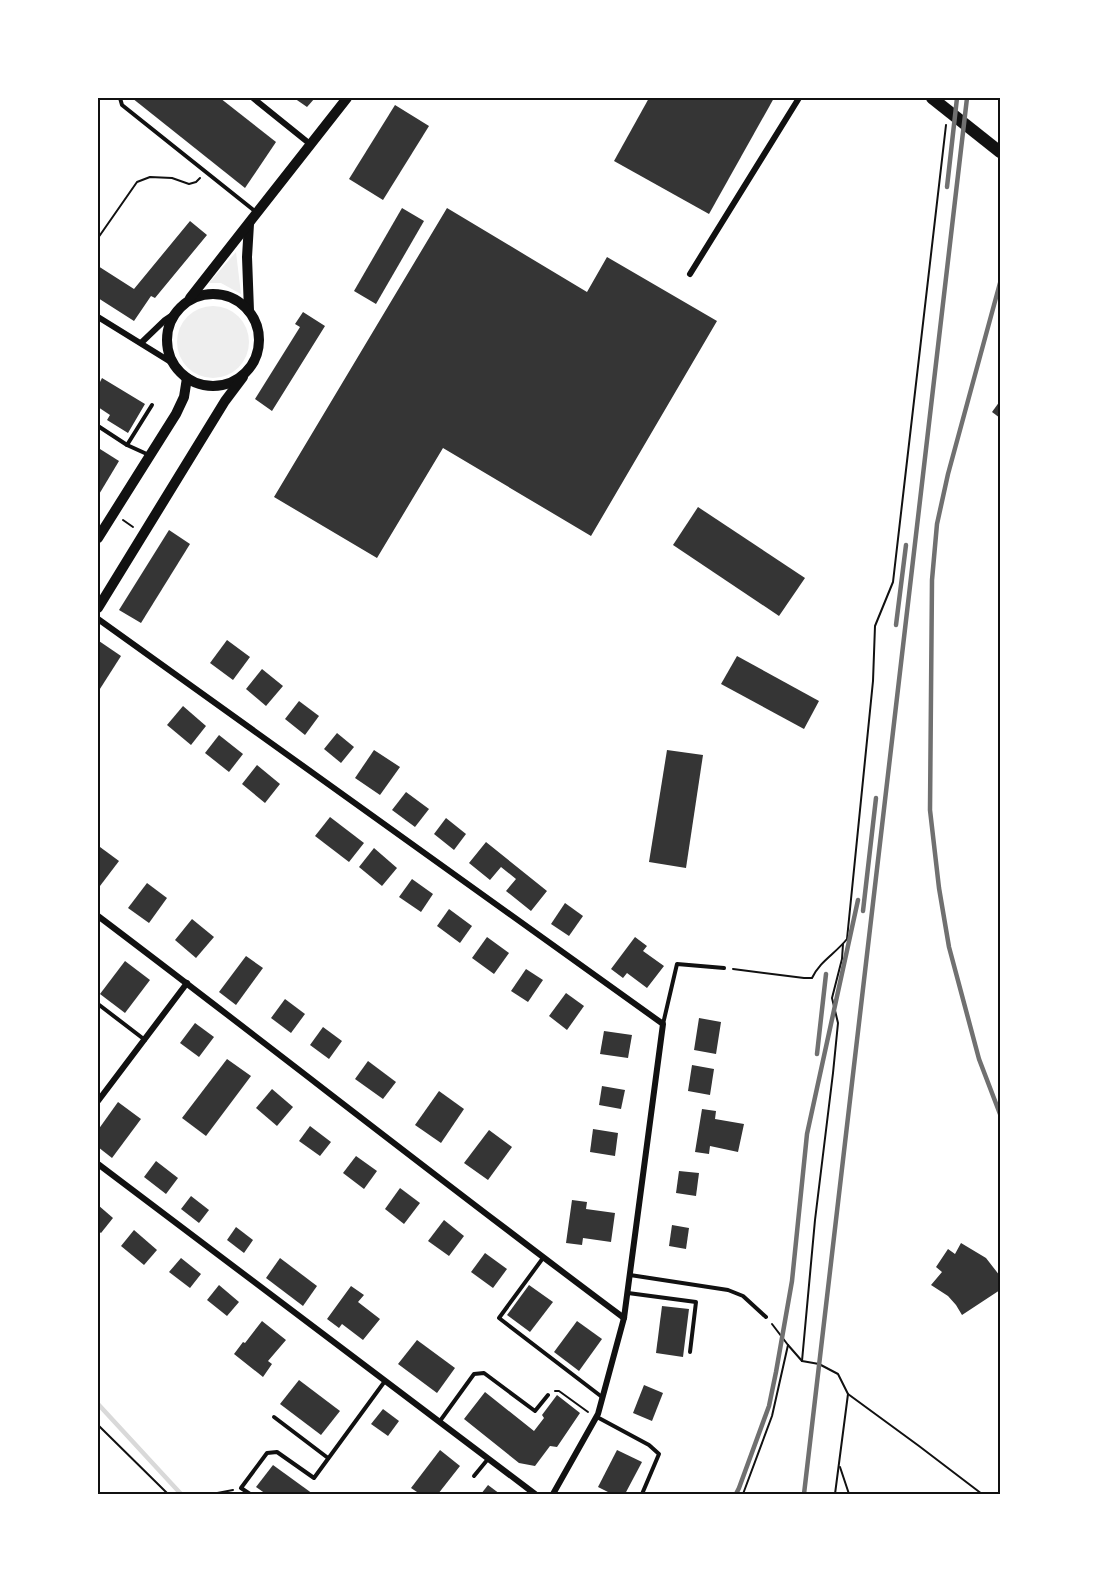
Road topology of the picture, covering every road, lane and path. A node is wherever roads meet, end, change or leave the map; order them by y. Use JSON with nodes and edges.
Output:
{"nodes":[{"id":1,"x":120,"y":98,"type":"edge"},
{"id":2,"x":253,"y":98,"type":"edge"},
{"id":3,"x":346,"y":98,"type":"edge"},
{"id":4,"x":799,"y":98,"type":"edge"},
{"id":5,"x":932,"y":98,"type":"edge"},
{"id":6,"x":945,"y":128,"type":"dead end"},
{"id":7,"x":310,"y":144,"type":"junction"},
{"id":8,"x":1000,"y":152,"type":"edge"},
{"id":9,"x":206,"y":172,"type":"junction"},
{"id":10,"x":257,"y":213,"type":"junction"},
{"id":11,"x":249,"y":224,"type":"junction"},
{"id":12,"x":98,"y":238,"type":"edge"},
{"id":13,"x":690,"y":274,"type":"dead end"},
{"id":14,"x":188,"y":301,"type":"junction"},
{"id":15,"x":249,"y":311,"type":"junction"},
{"id":16,"x":177,"y":312,"type":"junction"},
{"id":17,"x":98,"y":316,"type":"edge"},
{"id":18,"x":141,"y":343,"type":"junction"},
{"id":19,"x":174,"y":364,"type":"junction"},
{"id":20,"x":250,"y":367,"type":"junction"},
{"id":21,"x":187,"y":378,"type":"junction"},
{"id":22,"x":152,"y":405,"type":"dead end"},
{"id":23,"x":98,"y":426,"type":"edge"},
{"id":24,"x":127,"y":445,"type":"junction"},
{"id":25,"x":150,"y":456,"type":"junction"},
{"id":26,"x":114,"y":513,"type":"junction"},
{"id":27,"x":143,"y":534,"type":"junction"},
{"id":28,"x":98,"y":538,"type":"edge"},
{"id":29,"x":98,"y":608,"type":"edge"},
{"id":30,"x":98,"y":619,"type":"edge"},
{"id":31,"x":98,"y":916,"type":"edge"},
{"id":32,"x":843,"y":943,"type":"junction"},
{"id":33,"x":724,"y":968,"type":"joint"},
{"id":34,"x":187,"y":983,"type":"junction"},
{"id":35,"x":98,"y":1004,"type":"edge"},
{"id":36,"x":663,"y":1024,"type":"junction"},
{"id":37,"x":145,"y":1040,"type":"junction"},
{"id":38,"x":98,"y":1101,"type":"edge"},
{"id":39,"x":98,"y":1164,"type":"edge"},
{"id":40,"x":543,"y":1257,"type":"junction"},
{"id":41,"x":630,"y":1275,"type":"junction"},
{"id":42,"x":627,"y":1293,"type":"junction"},
{"id":43,"x":766,"y":1317,"type":"joint"},
{"id":44,"x":624,"y":1318,"type":"junction"},
{"id":45,"x":788,"y":1345,"type":"junction"},
{"id":46,"x":690,"y":1352,"type":"dead end"},
{"id":47,"x":802,"y":1361,"type":"junction"},
{"id":48,"x":385,"y":1381,"type":"junction"},
{"id":49,"x":848,"y":1394,"type":"junction"},
{"id":50,"x":548,"y":1395,"type":"joint"},
{"id":51,"x":602,"y":1397,"type":"junction"},
{"id":52,"x":274,"y":1417,"type":"dead end"},
{"id":53,"x":596,"y":1418,"type":"junction"},
{"id":54,"x":440,"y":1422,"type":"junction"},
{"id":55,"x":98,"y":1425,"type":"edge"},
{"id":56,"x":328,"y":1458,"type":"junction"},
{"id":57,"x":488,"y":1459,"type":"junction"},
{"id":58,"x":839,"y":1464,"type":"junction"},
{"id":59,"x":474,"y":1476,"type":"dead end"},
{"id":60,"x":227,"y":1491,"type":"dead end"},
{"id":61,"x":168,"y":1494,"type":"edge"},
{"id":62,"x":212,"y":1494,"type":"edge"},
{"id":63,"x":250,"y":1494,"type":"edge"},
{"id":64,"x":536,"y":1494,"type":"edge"},
{"id":65,"x":553,"y":1494,"type":"edge"},
{"id":66,"x":642,"y":1494,"type":"edge"},
{"id":67,"x":743,"y":1494,"type":"edge"},
{"id":68,"x":835,"y":1494,"type":"edge"},
{"id":69,"x":849,"y":1494,"type":"edge"},
{"id":70,"x":982,"y":1494,"type":"edge"}],
"edges":[{"from":1,"to":9,"type":"lane"},
{"from":2,"to":7,"type":"street"},
{"from":3,"to":7,"type":"main road"},
{"from":4,"to":13,"type":"street"},
{"from":5,"to":8,"type":"main road"},
{"from":6,"to":32,"type":"path"},
{"from":7,"to":10,"type":"main road"},
{"from":9,"to":10,"type":"lane"},
{"from":9,"to":12,"type":"path"},
{"from":10,"to":11,"type":"main road"},
{"from":11,"to":14,"type":"main road"},
{"from":11,"to":15,"type":"main road"},
{"from":14,"to":15,"type":"main road"},
{"from":14,"to":16,"type":"main road"},
{"from":15,"to":20,"type":"main road"},
{"from":16,"to":18,"type":"street"},
{"from":16,"to":19,"type":"main road"},
{"from":17,"to":18,"type":"street"},
{"from":18,"to":19,"type":"street"},
{"from":19,"to":21,"type":"main road"},
{"from":20,"to":21,"type":"main road"},
{"from":20,"to":27,"type":"main road"},
{"from":21,"to":25,"type":"main road"},
{"from":22,"to":24,"type":"lane"},
{"from":23,"to":24,"type":"lane"},
{"from":24,"to":25,"type":"lane"},
{"from":25,"to":26,"type":"main road"},
{"from":26,"to":27,"type":"path"},
{"from":26,"to":28,"type":"main road"},
{"from":27,"to":29,"type":"main road"},
{"from":30,"to":36,"type":"street"},
{"from":31,"to":34,"type":"street"},
{"from":32,"to":33,"type":"path"},
{"from":32,"to":47,"type":"path"},
{"from":33,"to":36,"type":"lane"},
{"from":34,"to":37,"type":"street"},
{"from":34,"to":40,"type":"street"},
{"from":35,"to":37,"type":"lane"},
{"from":36,"to":41,"type":"street"},
{"from":37,"to":38,"type":"street"},
{"from":39,"to":48,"type":"street"},
{"from":40,"to":44,"type":"street"},
{"from":40,"to":51,"type":"lane"},
{"from":41,"to":42,"type":"street"},
{"from":41,"to":43,"type":"lane"},
{"from":42,"to":44,"type":"street"},
{"from":42,"to":46,"type":"lane"},
{"from":43,"to":45,"type":"path"},
{"from":44,"to":51,"type":"street"},
{"from":45,"to":47,"type":"path"},
{"from":45,"to":67,"type":"path"},
{"from":47,"to":49,"type":"path"},
{"from":48,"to":54,"type":"street"},
{"from":48,"to":56,"type":"lane"},
{"from":49,"to":58,"type":"path"},
{"from":49,"to":70,"type":"path"},
{"from":50,"to":53,"type":"path"},
{"from":50,"to":54,"type":"lane"},
{"from":51,"to":53,"type":"street"},
{"from":52,"to":56,"type":"lane"},
{"from":53,"to":65,"type":"street"},
{"from":53,"to":66,"type":"lane"},
{"from":54,"to":57,"type":"street"},
{"from":55,"to":61,"type":"path"},
{"from":56,"to":63,"type":"lane"},
{"from":57,"to":59,"type":"lane"},
{"from":57,"to":64,"type":"street"},
{"from":58,"to":68,"type":"path"},
{"from":58,"to":69,"type":"path"},
{"from":60,"to":62,"type":"path"}]}
